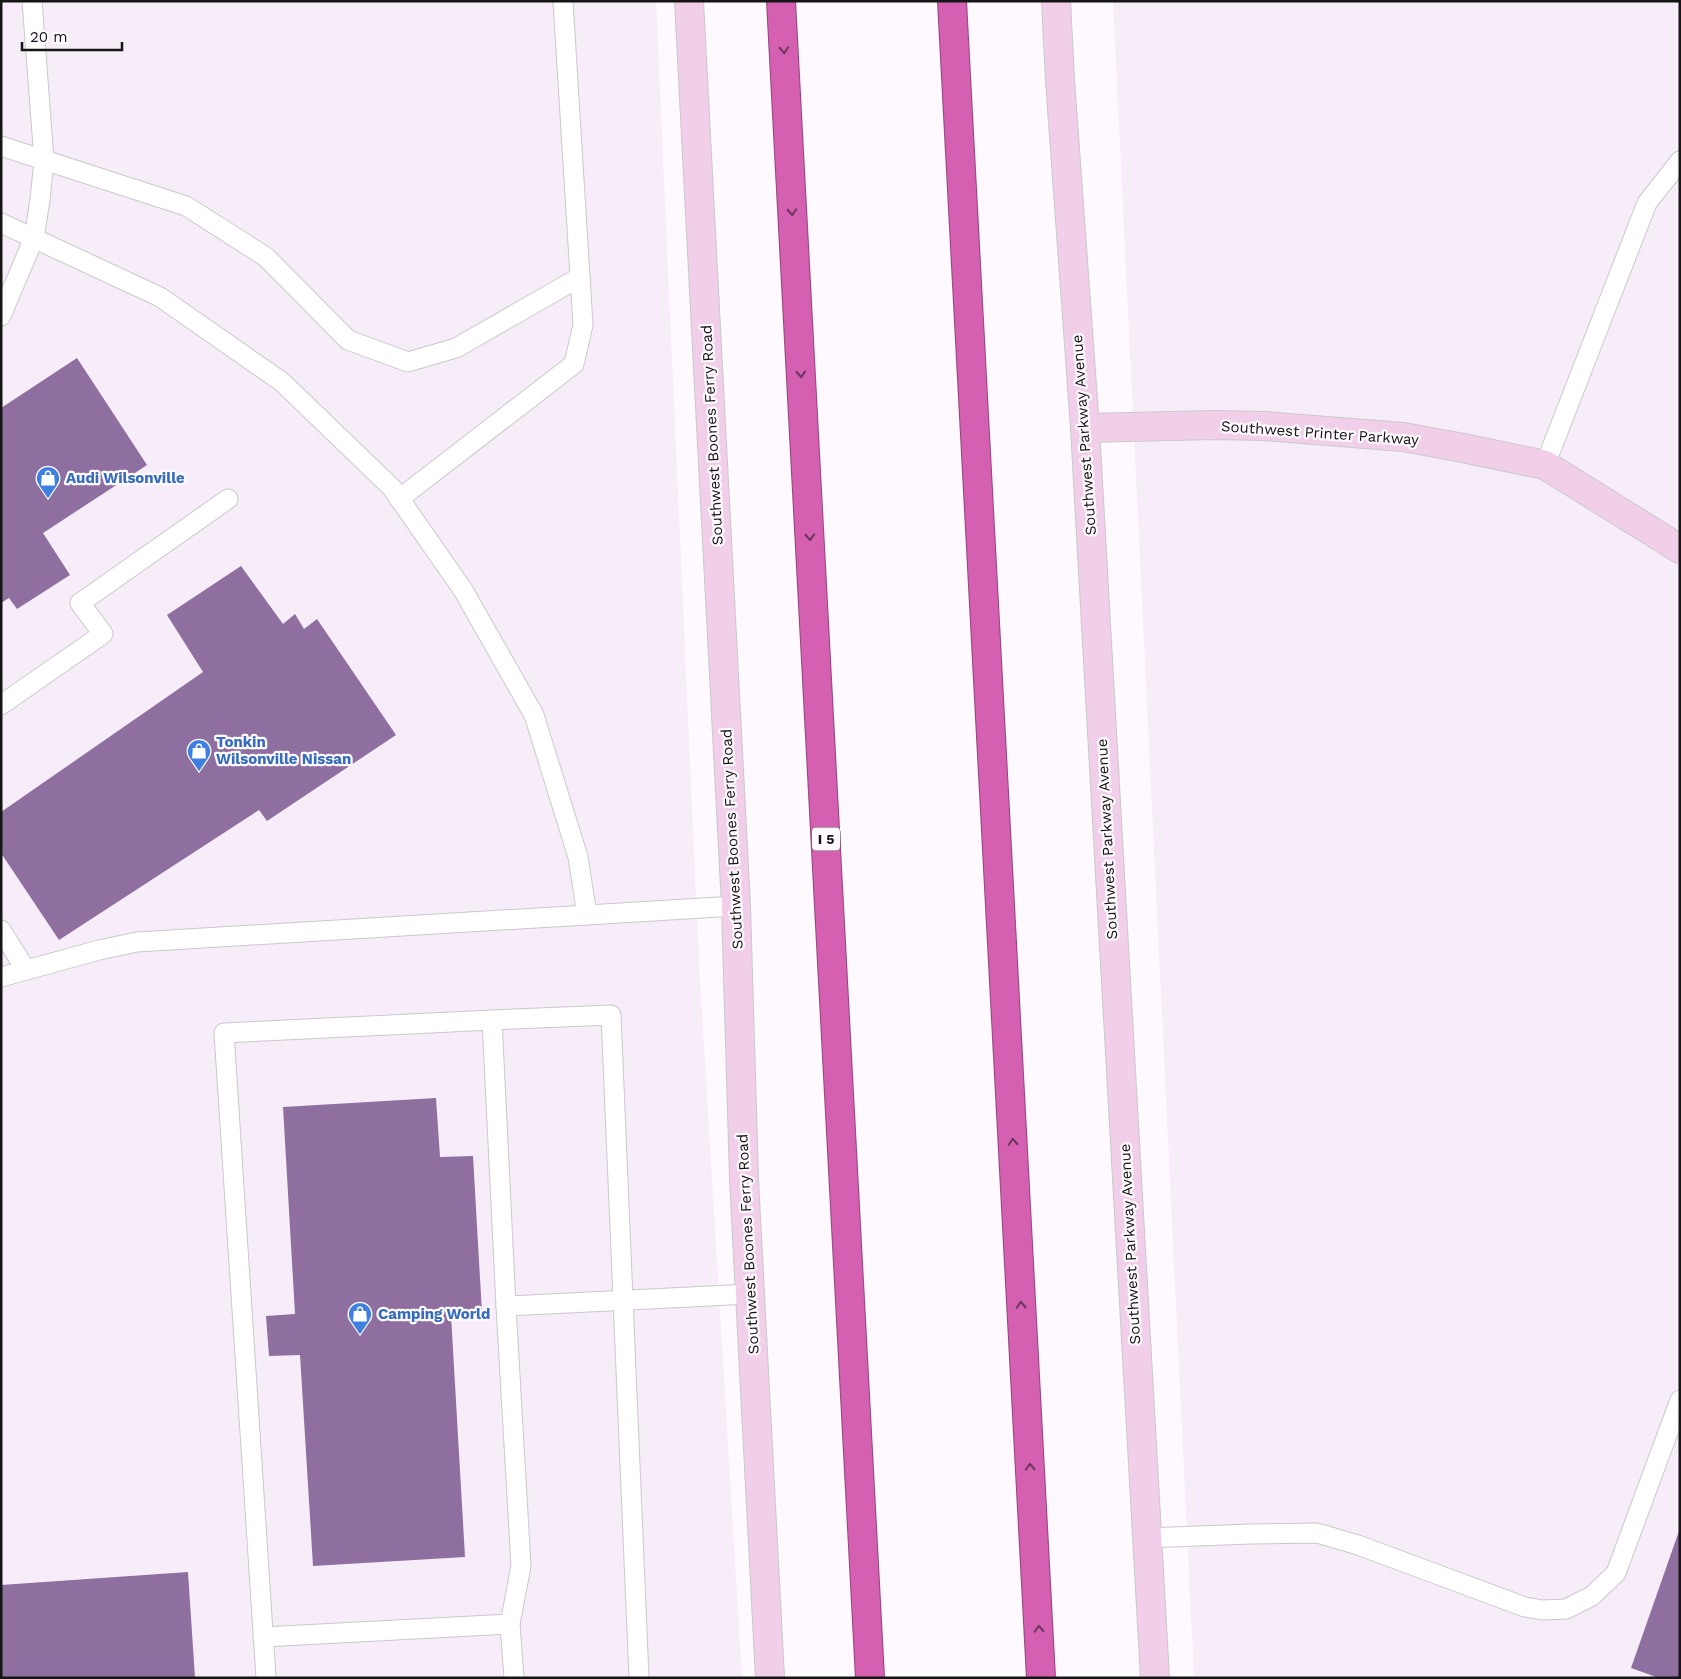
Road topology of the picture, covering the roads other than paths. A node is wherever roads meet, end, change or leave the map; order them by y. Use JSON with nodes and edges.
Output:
{"nodes":[{"id":1,"x":32,"y":1,"type":"edge"},
{"id":2,"x":563,"y":1,"type":"edge"},
{"id":3,"x":689,"y":1,"type":"edge"},
{"id":4,"x":781,"y":1,"type":"edge"},
{"id":5,"x":952,"y":1,"type":"edge"},
{"id":6,"x":1056,"y":1,"type":"edge"},
{"id":7,"x":1,"y":146,"type":"edge"},
{"id":8,"x":44,"y":160,"type":"junction"},
{"id":9,"x":1680,"y":160,"type":"edge"},
{"id":10,"x":1,"y":223,"type":"edge"},
{"id":11,"x":34,"y":238,"type":"junction"},
{"id":12,"x":580,"y":277,"type":"junction"},
{"id":13,"x":1,"y":316,"type":"edge"},
{"id":14,"x":1085,"y":428,"type":"junction"},
{"id":15,"x":1545,"y":466,"type":"junction"},
{"id":16,"x":228,"y":499,"type":"dead end"},
{"id":17,"x":399,"y":499,"type":"junction"},
{"id":18,"x":1680,"y":549,"type":"edge"},
{"id":19,"x":1,"y":705,"type":"edge"},
{"id":20,"x":736,"y":906,"type":"junction"},
{"id":21,"x":587,"y":915,"type":"junction"},
{"id":22,"x":1,"y":930,"type":"edge"},
{"id":23,"x":26,"y":970,"type":"junction"},
{"id":24,"x":1,"y":977,"type":"edge"},
{"id":25,"x":492,"y":1020,"type":"junction"},
{"id":26,"x":750,"y":1294,"type":"junction"},
{"id":27,"x":623,"y":1300,"type":"junction"},
{"id":28,"x":506,"y":1306,"type":"junction"},
{"id":29,"x":1680,"y":1400,"type":"edge"},
{"id":30,"x":1146,"y":1538,"type":"junction"},
{"id":31,"x":510,"y":1624,"type":"junction"},
{"id":32,"x":264,"y":1637,"type":"junction"},
{"id":33,"x":266,"y":1678,"type":"edge"},
{"id":34,"x":514,"y":1678,"type":"edge"},
{"id":35,"x":638,"y":1678,"type":"edge"},
{"id":36,"x":770,"y":1678,"type":"edge"},
{"id":37,"x":870,"y":1678,"type":"edge"},
{"id":38,"x":1041,"y":1678,"type":"edge"},
{"id":39,"x":1155,"y":1678,"type":"edge"}],
"edges":[{"from":1,"to":8,"type":"lane"},
{"from":2,"to":12,"type":"lane"},
{"from":3,"to":20,"type":"street","name":"Southwest Boones Ferry Road"},
{"from":4,"to":37,"type":"highway","number":"I 5","one_way":true},
{"from":38,"to":5,"type":"highway","one_way":true},
{"from":6,"to":14,"type":"street","name":"Southwest Parkway Avenue"},
{"from":7,"to":8,"type":"lane"},
{"from":8,"to":11,"type":"lane"},
{"from":8,"to":12,"type":"lane"},
{"from":9,"to":15,"type":"lane"},
{"from":10,"to":11,"type":"lane"},
{"from":11,"to":13,"type":"lane"},
{"from":11,"to":17,"type":"lane"},
{"from":12,"to":17,"type":"lane"},
{"from":14,"to":15,"type":"street","name":"Southwest Printer Parkway"},
{"from":14,"to":30,"type":"street","name":"Southwest Parkway Avenue"},
{"from":15,"to":18,"type":"street","name":"Southwest Printer Parkway"},
{"from":16,"to":19,"type":"lane"},
{"from":17,"to":21,"type":"lane"},
{"from":20,"to":21,"type":"lane"},
{"from":20,"to":26,"type":"street","name":"Southwest Boones Ferry Road"},
{"from":21,"to":23,"type":"lane"},
{"from":22,"to":23,"type":"lane"},
{"from":23,"to":24,"type":"lane"},
{"from":25,"to":27,"type":"lane"},
{"from":25,"to":28,"type":"lane"},
{"from":25,"to":32,"type":"lane"},
{"from":26,"to":27,"type":"lane"},
{"from":26,"to":36,"type":"street","name":"Southwest Boones Ferry Road"},
{"from":27,"to":28,"type":"lane"},
{"from":27,"to":35,"type":"lane"},
{"from":28,"to":31,"type":"lane"},
{"from":29,"to":30,"type":"lane"},
{"from":30,"to":39,"type":"street","name":"Southwest Parkway Avenue"},
{"from":31,"to":32,"type":"lane"},
{"from":31,"to":34,"type":"lane"},
{"from":32,"to":33,"type":"lane"}]}
